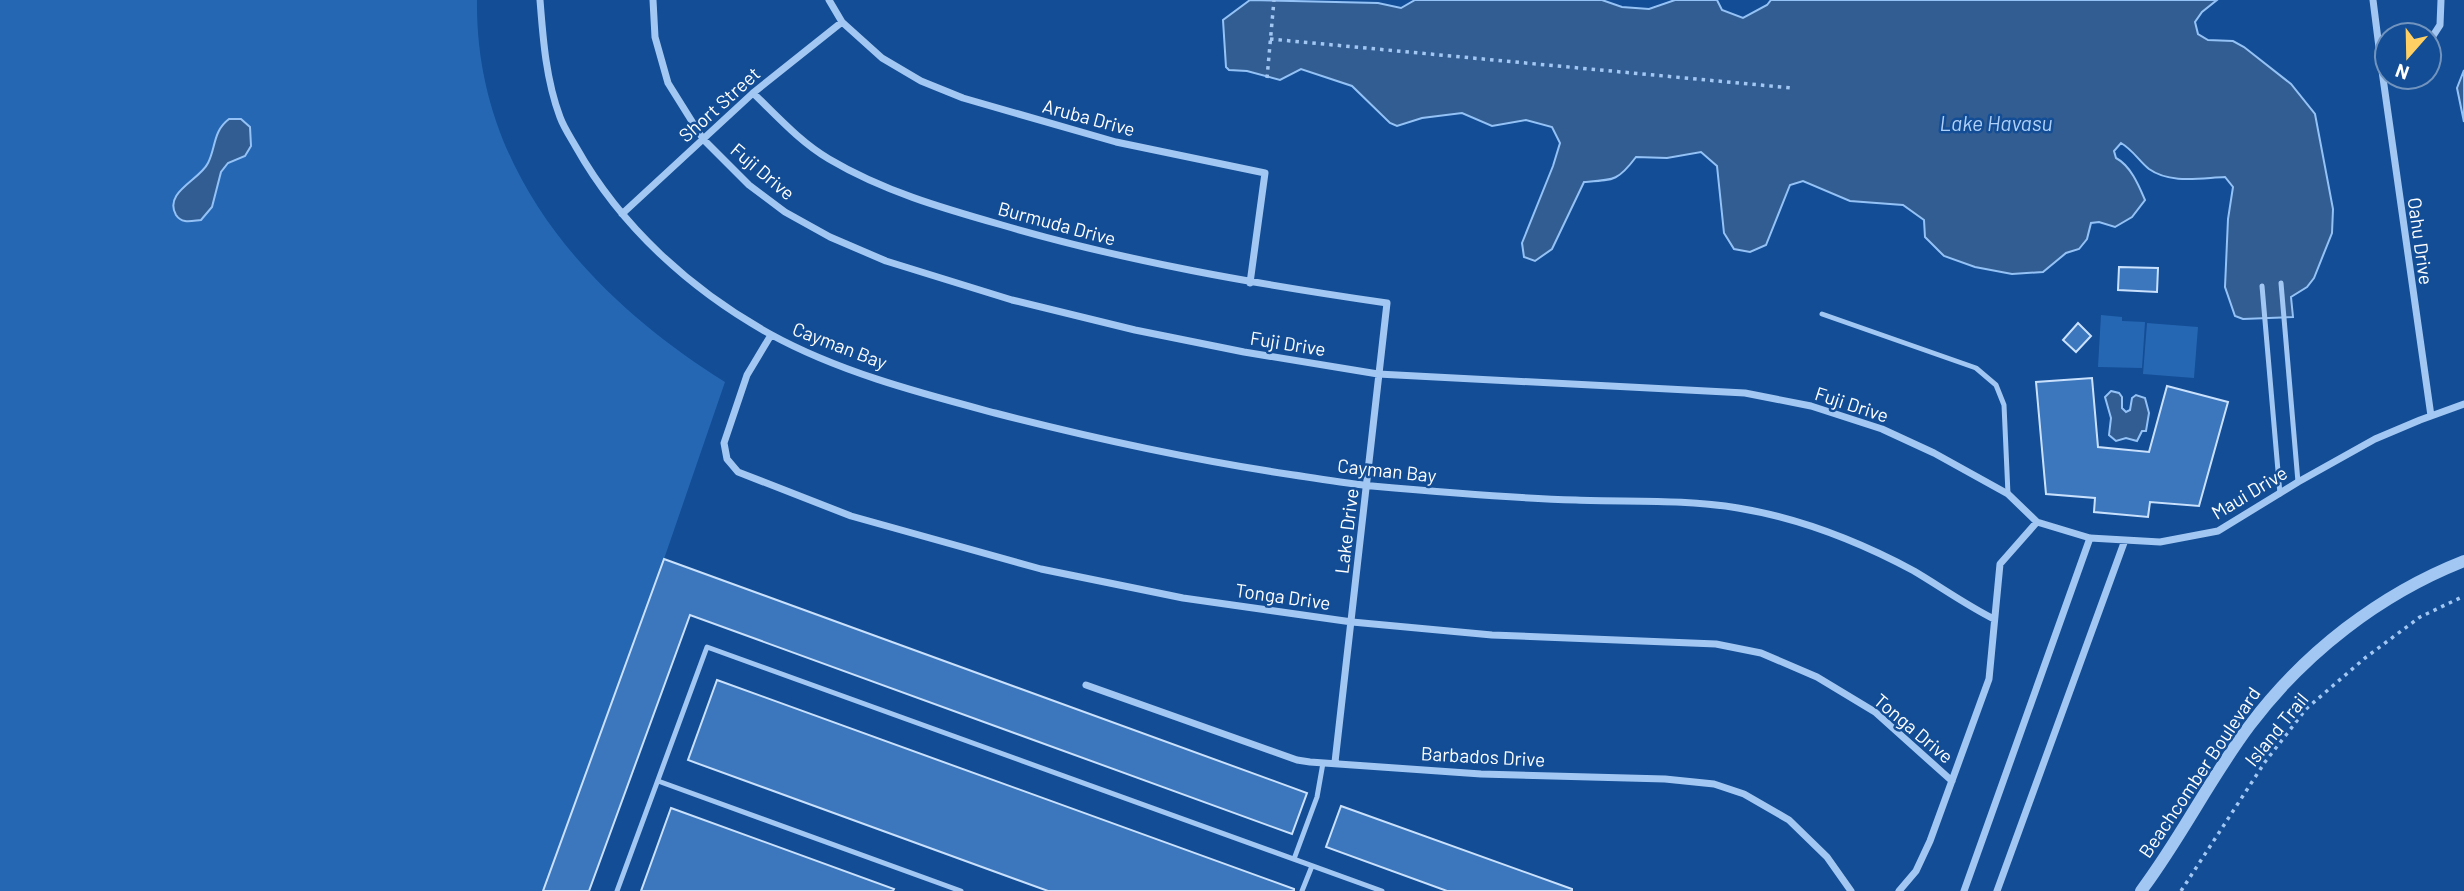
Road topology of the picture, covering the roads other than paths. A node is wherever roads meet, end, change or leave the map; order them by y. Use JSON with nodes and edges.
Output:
{"nodes":[{"id":1,"x":540,"y":0,"type":"edge"},
{"id":2,"x":653,"y":0,"type":"edge"},
{"id":3,"x":829,"y":0,"type":"edge"},
{"id":4,"x":2373,"y":0,"type":"edge"},
{"id":5,"x":2441,"y":0,"type":"edge"},
{"id":6,"x":2376,"y":21,"type":"edge"},
{"id":7,"x":2440,"y":21,"type":"edge"},
{"id":8,"x":842,"y":22,"type":"junction"},
{"id":9,"x":2387,"y":91,"type":"edge"},
{"id":10,"x":753,"y":93,"type":"junction"},
{"id":11,"x":703,"y":139,"type":"junction"},
{"id":12,"x":622,"y":214,"type":"junction"},
{"id":13,"x":1250,"y":283,"type":"junction"},
{"id":14,"x":2281,"y":283,"type":"dead end"},
{"id":15,"x":2262,"y":286,"type":"dead end"},
{"id":16,"x":1387,"y":303,"type":"joint"},
{"id":17,"x":1822,"y":314,"type":"dead end"},
{"id":18,"x":771,"y":335,"type":"junction"},
{"id":19,"x":1378,"y":374,"type":"junction"},
{"id":20,"x":2464,"y":404,"type":"edge"},
{"id":21,"x":2431,"y":416,"type":"junction"},
{"id":22,"x":2298,"y":482,"type":"junction"},
{"id":23,"x":1368,"y":486,"type":"junction"},
{"id":24,"x":2008,"y":494,"type":"junction"},
{"id":25,"x":2280,"y":494,"type":"junction"},
{"id":26,"x":2037,"y":523,"type":"junction"},
{"id":27,"x":2090,"y":538,"type":"junction"},
{"id":28,"x":2125,"y":540,"type":"junction"},
{"id":29,"x":2464,"y":561,"type":"edge"},
{"id":30,"x":1994,"y":619,"type":"junction"},
{"id":31,"x":1352,"y":622,"type":"junction"},
{"id":32,"x":1086,"y":685,"type":"dead end"},
{"id":33,"x":1335,"y":762,"type":"junction"},
{"id":34,"x":1323,"y":763,"type":"junction"},
{"id":35,"x":658,"y":781,"type":"junction"},
{"id":36,"x":1952,"y":782,"type":"junction"},
{"id":37,"x":1294,"y":859,"type":"junction"},
{"id":38,"x":1312,"y":866,"type":"junction"},
{"id":39,"x":617,"y":891,"type":"edge"},
{"id":40,"x":961,"y":891,"type":"edge"},
{"id":41,"x":1302,"y":891,"type":"edge"},
{"id":42,"x":1382,"y":891,"type":"edge"},
{"id":43,"x":1851,"y":891,"type":"edge"},
{"id":44,"x":1899,"y":891,"type":"edge"},
{"id":45,"x":1964,"y":891,"type":"edge"},
{"id":46,"x":1997,"y":891,"type":"edge"},
{"id":47,"x":2141,"y":891,"type":"edge"}],
"edges":[{"from":1,"to":12,"type":"street"},
{"from":2,"to":11,"type":"street","name":"Fuji Drive"},
{"from":3,"to":8,"type":"street","name":"Aruba Drive"},
{"from":4,"to":6,"type":"street","name":"Oahu Drive"},
{"from":5,"to":7,"type":"street"},
{"from":8,"to":10,"type":"street","name":"Short Street"},
{"from":8,"to":13,"type":"street","name":"Aruba Drive"},
{"from":9,"to":21,"type":"street","name":"Oahu Drive"},
{"from":10,"to":11,"type":"street","name":"Short Street"},
{"from":10,"to":13,"type":"street","name":"Burmuda Drive"},
{"from":11,"to":12,"type":"street","name":"Short Street"},
{"from":11,"to":19,"type":"street","name":"Fuji Drive"},
{"from":12,"to":18,"type":"street"},
{"from":13,"to":16,"type":"street","name":"Burmuda Drive"},
{"from":14,"to":22,"type":"lane"},
{"from":15,"to":25,"type":"lane"},
{"from":16,"to":19,"type":"street","name":"Lake Drive"},
{"from":17,"to":24,"type":"lane"},
{"from":18,"to":23,"type":"street","name":"Cayman Bay"},
{"from":18,"to":31,"type":"street","name":"Tonga Drive"},
{"from":19,"to":23,"type":"street","name":"Lake Drive"},
{"from":19,"to":24,"type":"street","name":"Fuji Drive"},
{"from":20,"to":21,"type":"street","name":"Maui Drive"},
{"from":21,"to":22,"type":"street","name":"Maui Drive"},
{"from":22,"to":25,"type":"street","name":"Maui Drive"},
{"from":23,"to":30,"type":"street","name":"Cayman Bay"},
{"from":23,"to":31,"type":"street","name":"Lake Drive"},
{"from":24,"to":26,"type":"street","name":"Fuji Drive"},
{"from":25,"to":28,"type":"street","name":"Maui Drive"},
{"from":26,"to":27,"type":"street","name":"Maui Drive"},
{"from":26,"to":30,"type":"street"},
{"from":27,"to":28,"type":"street","name":"Maui Drive"},
{"from":27,"to":45,"type":"street"},
{"from":28,"to":46,"type":"street"},
{"from":29,"to":47,"type":"street","name":"Beachcomber Boulevard"},
{"from":30,"to":36,"type":"street"},
{"from":31,"to":33,"type":"street","name":"Lake Drive"},
{"from":31,"to":36,"type":"street","name":"Tonga Drive"},
{"from":32,"to":34,"type":"street","name":"Barbados Drive"},
{"from":33,"to":34,"type":"street","name":"Barbados Drive"},
{"from":33,"to":43,"type":"street","name":"Barbados Drive"},
{"from":34,"to":37,"type":"lane"},
{"from":35,"to":37,"type":"lane"},
{"from":35,"to":39,"type":"lane"},
{"from":35,"to":40,"type":"lane"},
{"from":36,"to":44,"type":"street"},
{"from":37,"to":38,"type":"lane"},
{"from":38,"to":41,"type":"lane"},
{"from":38,"to":42,"type":"lane"}]}
